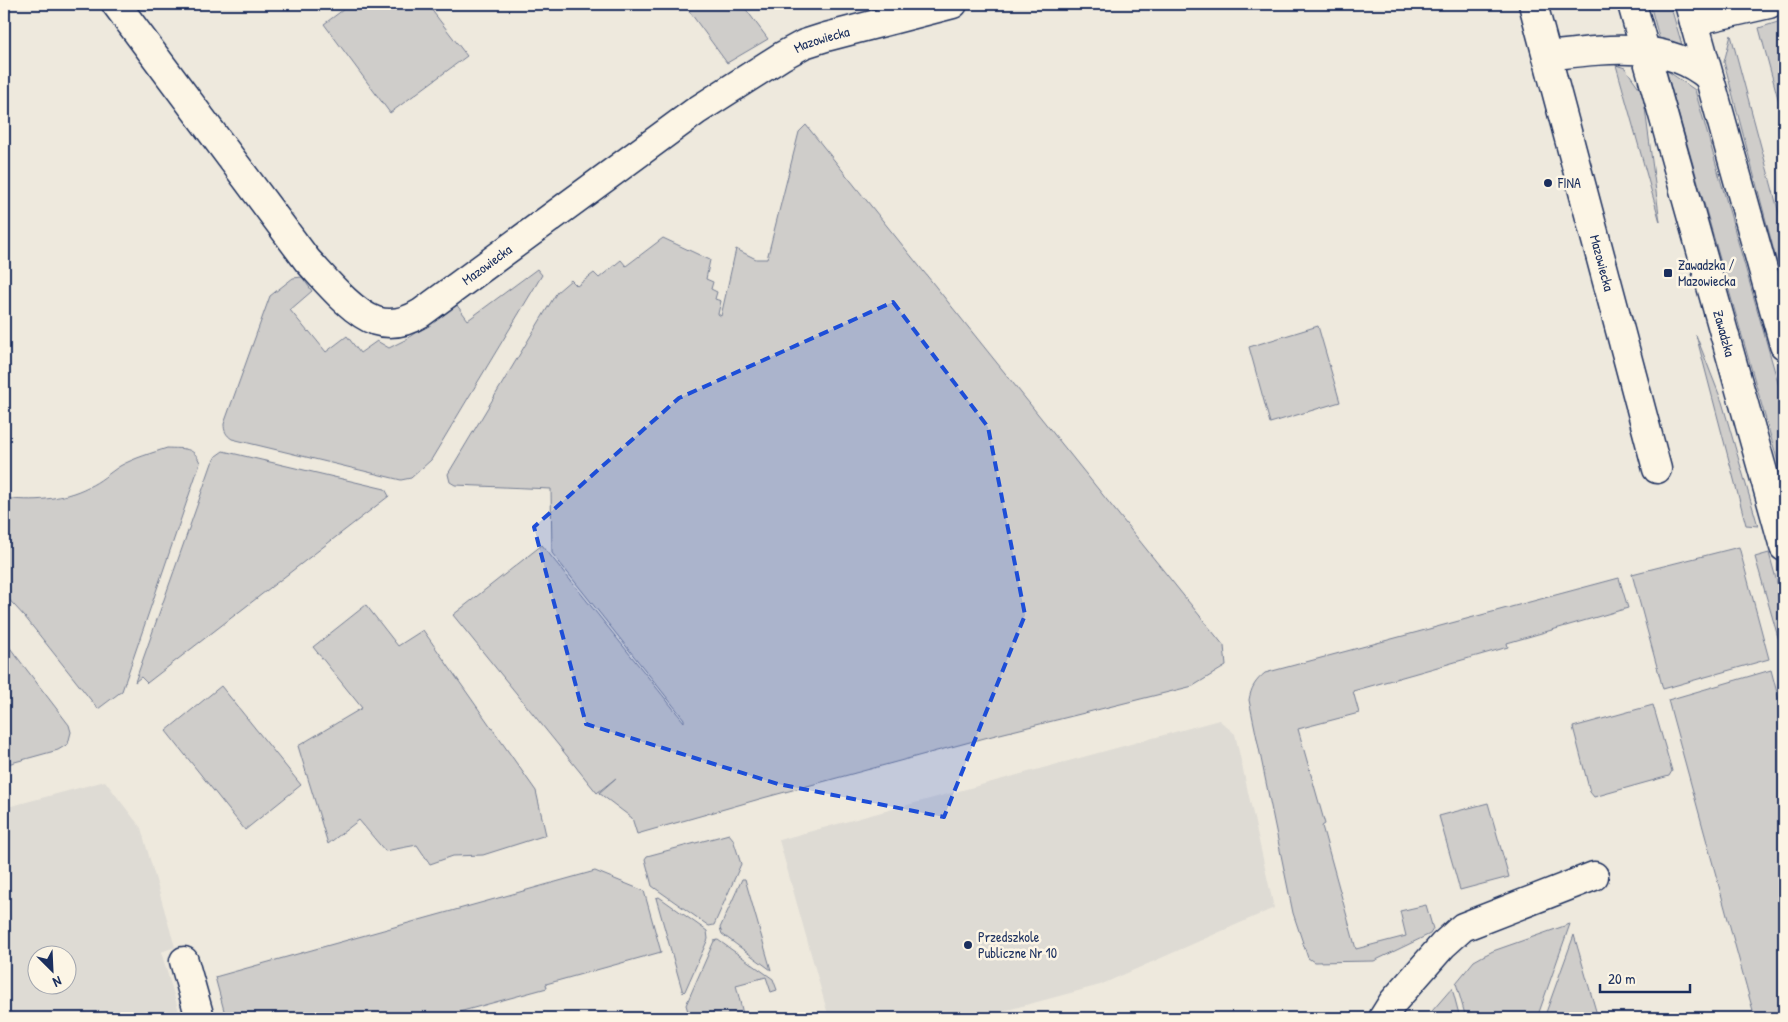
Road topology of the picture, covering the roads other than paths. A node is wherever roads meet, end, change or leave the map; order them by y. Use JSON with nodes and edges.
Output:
{"nodes":[{"id":1,"x":116,"y":4,"type":"edge"},
{"id":2,"x":953,"y":4,"type":"edge"},
{"id":3,"x":1533,"y":4,"type":"edge"},
{"id":4,"x":1632,"y":4,"type":"edge"},
{"id":5,"x":1769,"y":4,"type":"edge"},
{"id":6,"x":1692,"y":13,"type":"edge"},
{"id":7,"x":1646,"y":51,"type":"junction"},
{"id":8,"x":1547,"y":56,"type":"junction"},
{"id":9,"x":1709,"y":77,"type":"junction"},
{"id":10,"x":1784,"y":345,"type":"edge"},
{"id":11,"x":1658,"y":470,"type":"dead end"},
{"id":12,"x":1784,"y":547,"type":"edge"},
{"id":13,"x":1594,"y":876,"type":"dead end"},
{"id":14,"x":184,"y":961,"type":"dead end"},
{"id":15,"x":200,"y":1018,"type":"edge"},
{"id":16,"x":1382,"y":1018,"type":"edge"}],
"edges":[{"from":1,"to":2,"type":"street","name":"Mazowiecka"},
{"from":3,"to":8,"type":"street","name":"Mazowiecka"},
{"from":4,"to":7,"type":"street","name":"Zawadzka"},
{"from":5,"to":6,"type":"street"},
{"from":6,"to":9,"type":"street"},
{"from":7,"to":8,"type":"street"},
{"from":7,"to":9,"type":"street"},
{"from":7,"to":12,"type":"street","name":"Zawadzka"},
{"from":8,"to":11,"type":"street","name":"Mazowiecka"},
{"from":9,"to":10,"type":"street"},
{"from":13,"to":16,"type":"street"},
{"from":14,"to":15,"type":"street"}]}
